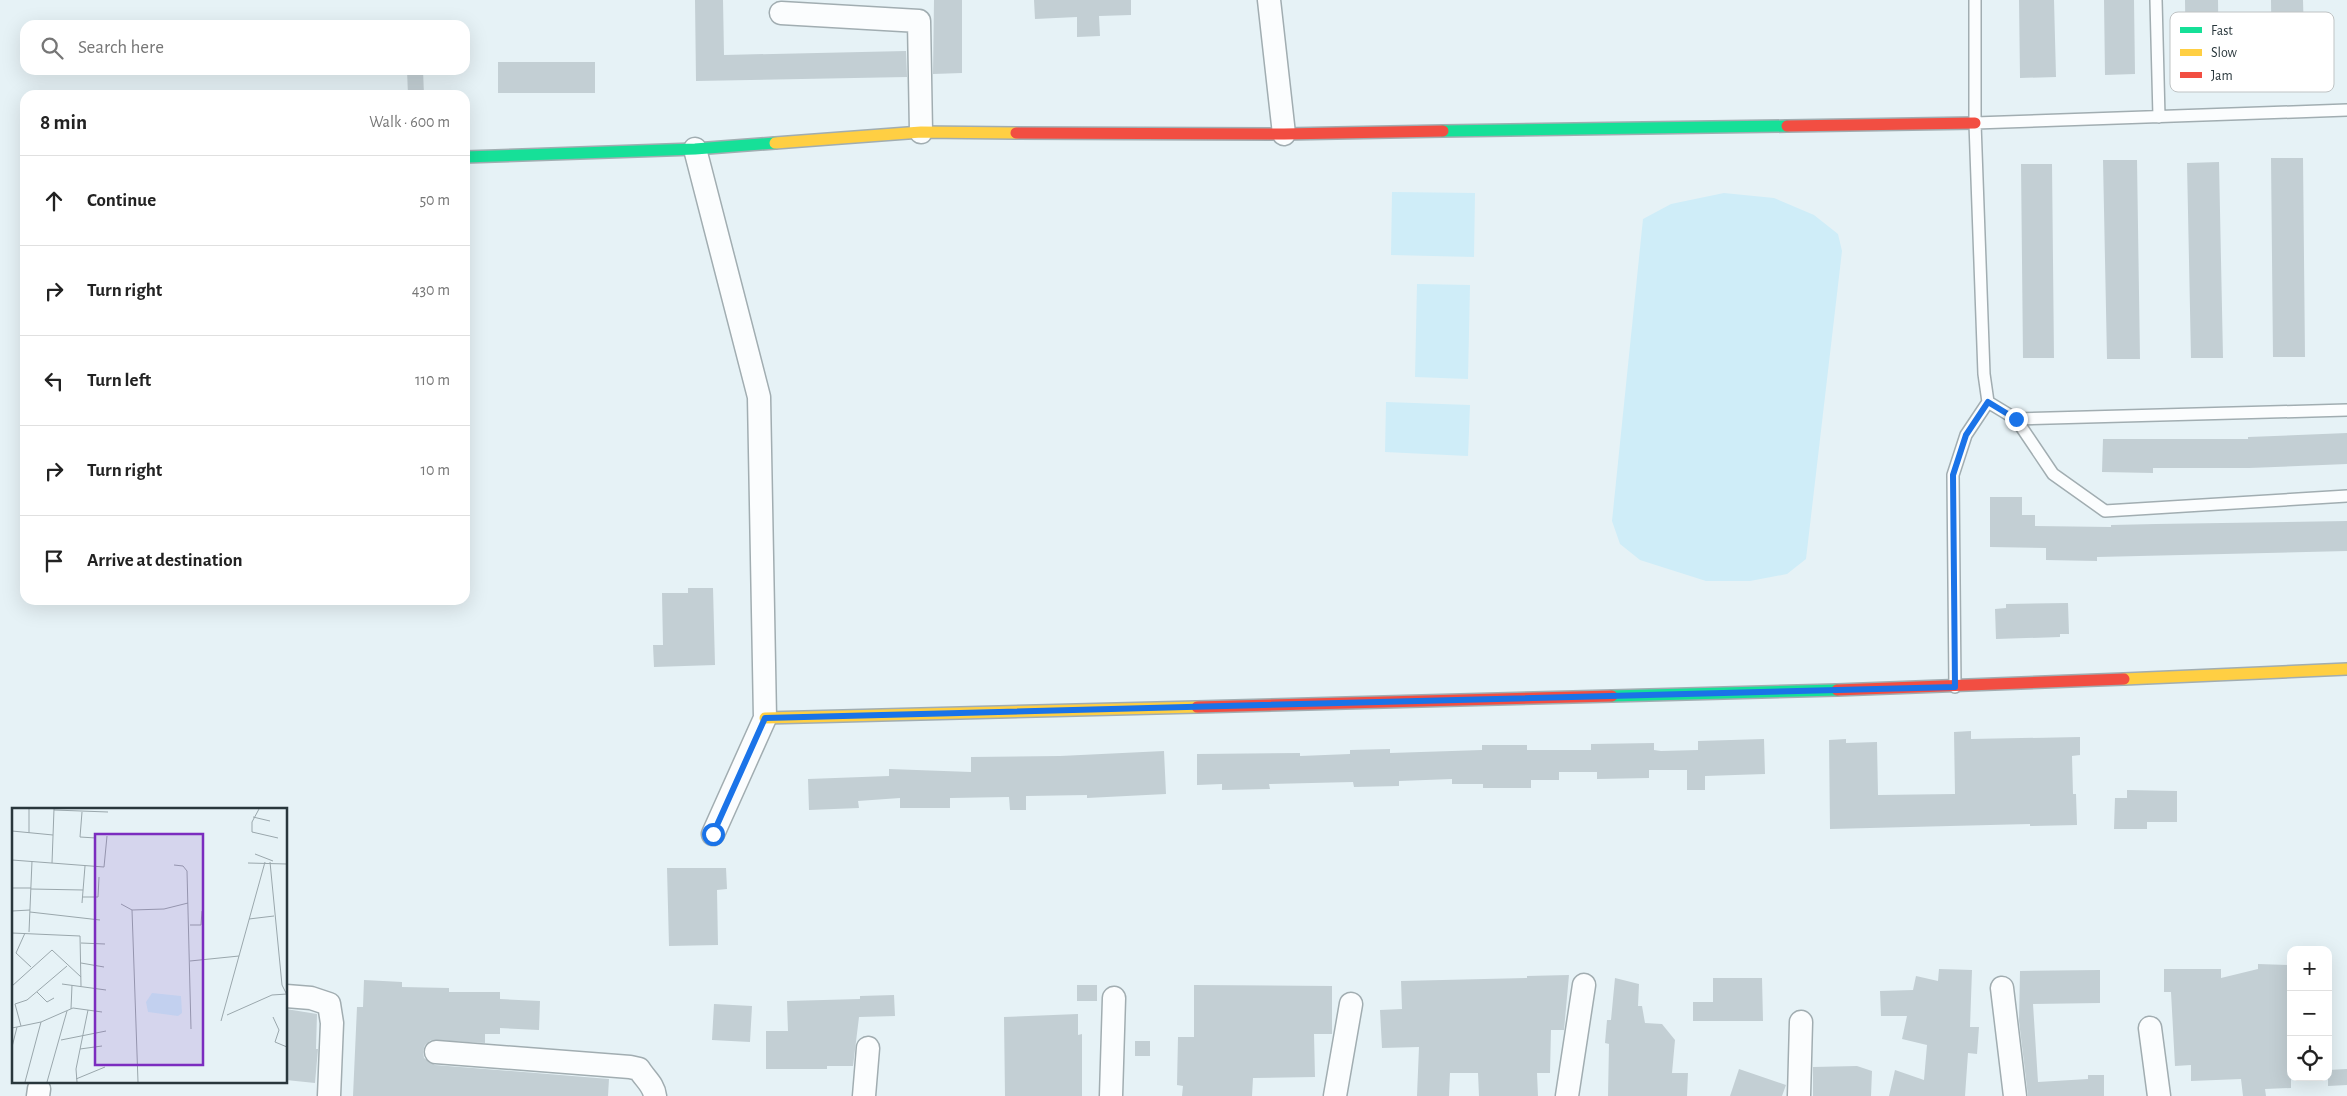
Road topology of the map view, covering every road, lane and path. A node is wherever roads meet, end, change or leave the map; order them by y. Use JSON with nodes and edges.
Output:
{"nodes":[{"id":1,"x":1269,"y":0,"type":"edge"},
{"id":2,"x":1975,"y":0,"type":"edge"},
{"id":3,"x":2156,"y":0,"type":"edge"},
{"id":4,"x":781,"y":13,"type":"dead end"},
{"id":5,"x":2347,"y":110,"type":"edge"},
{"id":6,"x":2159,"y":117,"type":"junction"},
{"id":7,"x":1975,"y":123,"type":"junction"},
{"id":8,"x":921,"y":132,"type":"junction"},
{"id":9,"x":1284,"y":134,"type":"junction"},
{"id":10,"x":695,"y":150,"type":"junction"},
{"id":11,"x":470,"y":157,"type":"edge"},
{"id":12,"x":1988,"y":402,"type":"junction"},
{"id":13,"x":2347,"y":410,"type":"edge"},
{"id":14,"x":2016,"y":419,"type":"junction"},
{"id":15,"x":2347,"y":496,"type":"edge"},
{"id":16,"x":2347,"y":669,"type":"edge"},
{"id":17,"x":1955,"y":687,"type":"junction"},
{"id":18,"x":765,"y":718,"type":"junction"},
{"id":19,"x":713,"y":834,"type":"dead end"},
{"id":20,"x":1584,"y":985,"type":"dead end"},
{"id":21,"x":2002,"y":988,"type":"dead end"},
{"id":22,"x":288,"y":996,"type":"edge"},
{"id":23,"x":1114,"y":998,"type":"dead end"},
{"id":24,"x":1351,"y":1004,"type":"dead end"},
{"id":25,"x":1801,"y":1022,"type":"dead end"},
{"id":26,"x":2150,"y":1028,"type":"dead end"},
{"id":27,"x":868,"y":1048,"type":"dead end"},
{"id":28,"x":436,"y":1052,"type":"dead end"},
{"id":29,"x":329,"y":1096,"type":"edge"},
{"id":30,"x":655,"y":1096,"type":"edge"},
{"id":31,"x":864,"y":1096,"type":"edge"},
{"id":32,"x":1111,"y":1096,"type":"edge"},
{"id":33,"x":1335,"y":1096,"type":"edge"},
{"id":34,"x":1567,"y":1096,"type":"edge"},
{"id":35,"x":1800,"y":1096,"type":"edge"},
{"id":36,"x":2015,"y":1096,"type":"edge"},
{"id":37,"x":2159,"y":1096,"type":"edge"}],
"edges":[{"from":1,"to":9,"type":"street"},
{"from":2,"to":7,"type":"lane"},
{"from":3,"to":6,"type":"lane"},
{"from":4,"to":8,"type":"street"},
{"from":5,"to":6,"type":"lane"},
{"from":6,"to":7,"type":"lane"},
{"from":7,"to":9,"type":"street"},
{"from":7,"to":12,"type":"lane"},
{"from":8,"to":9,"type":"street"},
{"from":8,"to":10,"type":"street"},
{"from":10,"to":11,"type":"street"},
{"from":10,"to":18,"type":"street"},
{"from":12,"to":14,"type":"lane"},
{"from":12,"to":17,"type":"lane"},
{"from":13,"to":14,"type":"lane"},
{"from":14,"to":15,"type":"lane"},
{"from":16,"to":17,"type":"street"},
{"from":17,"to":18,"type":"street"},
{"from":18,"to":19,"type":"street"},
{"from":20,"to":34,"type":"street"},
{"from":21,"to":36,"type":"street"},
{"from":22,"to":29,"type":"street"},
{"from":23,"to":32,"type":"street"},
{"from":24,"to":33,"type":"street"},
{"from":25,"to":35,"type":"street"},
{"from":26,"to":37,"type":"street"},
{"from":27,"to":31,"type":"street"},
{"from":28,"to":30,"type":"street"}]}
